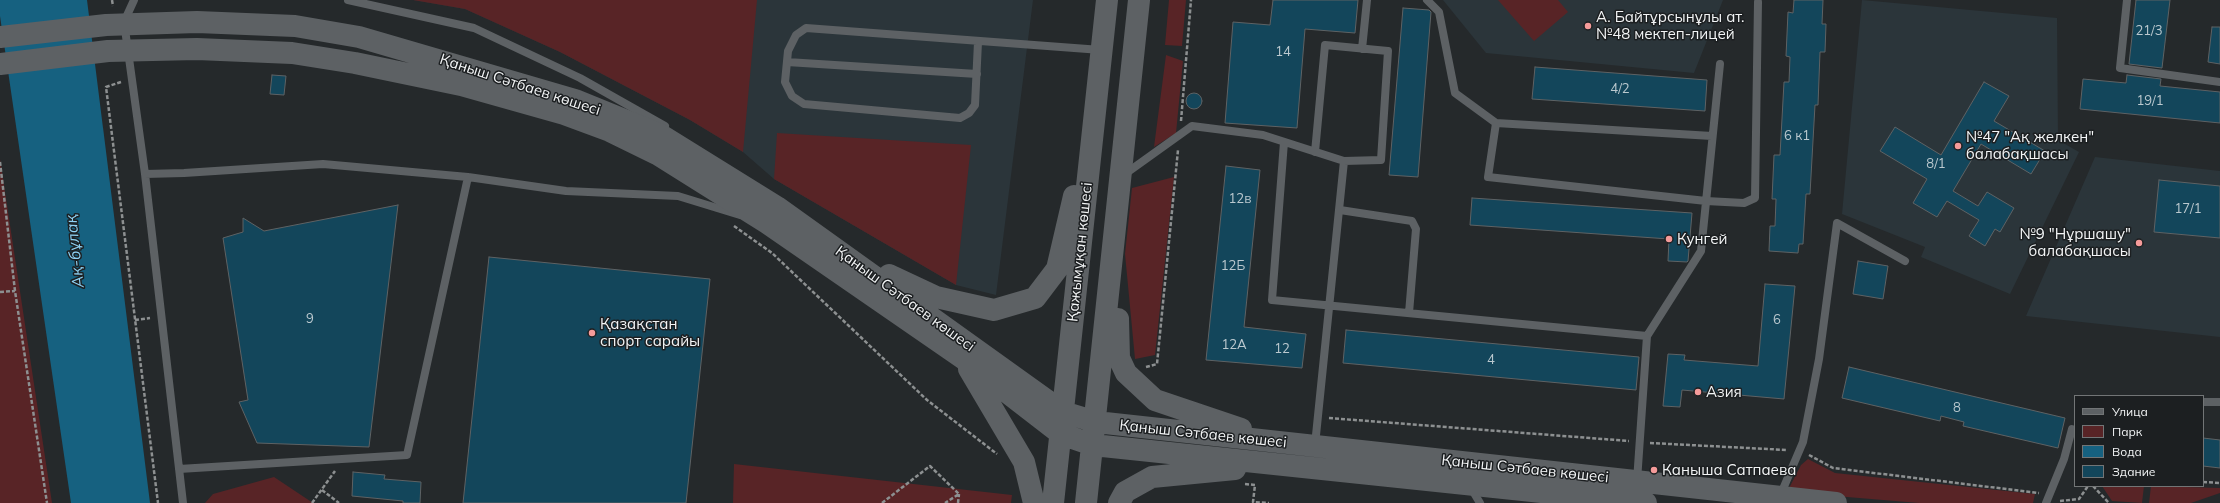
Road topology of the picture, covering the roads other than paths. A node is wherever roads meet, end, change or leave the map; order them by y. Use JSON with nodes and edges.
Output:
{"nodes":[{"id":1,"x":134,"y":0,"type":"edge"},
{"id":2,"x":348,"y":0,"type":"edge"},
{"id":3,"x":1107,"y":0,"type":"edge"},
{"id":4,"x":1139,"y":0,"type":"edge"},
{"id":5,"x":1367,"y":0,"type":"edge"},
{"id":6,"x":1427,"y":0,"type":"edge"},
{"id":7,"x":2127,"y":0,"type":"edge"},
{"id":8,"x":1758,"y":2,"type":"dead end"},
{"id":9,"x":0,"y":37,"type":"edge"},
{"id":10,"x":978,"y":42,"type":"junction"},
{"id":11,"x":1362,"y":48,"type":"junction"},
{"id":12,"x":1102,"y":50,"type":"junction"},
{"id":13,"x":787,"y":62,"type":"junction"},
{"id":14,"x":0,"y":64,"type":"edge"},
{"id":15,"x":1720,"y":64,"type":"dead end"},
{"id":16,"x":977,"y":74,"type":"junction"},
{"id":17,"x":2220,"y":82,"type":"edge"},
{"id":18,"x":1095,"y":112,"type":"junction"},
{"id":19,"x":1496,"y":123,"type":"junction"},
{"id":20,"x":670,"y":130,"type":"dead end"},
{"id":21,"x":1712,"y":136,"type":"junction"},
{"id":22,"x":1284,"y":142,"type":"junction"},
{"id":23,"x":1315,"y":152,"type":"junction"},
{"id":24,"x":715,"y":157,"type":"dead end"},
{"id":25,"x":1344,"y":161,"type":"junction"},
{"id":26,"x":145,"y":174,"type":"junction"},
{"id":27,"x":1121,"y":176,"type":"junction"},
{"id":28,"x":468,"y":177,"type":"junction"},
{"id":29,"x":1706,"y":201,"type":"junction"},
{"id":30,"x":1340,"y":210,"type":"junction"},
{"id":31,"x":772,"y":215,"type":"junction"},
{"id":32,"x":1114,"y":239,"type":"junction"},
{"id":33,"x":831,"y":246,"type":"junction"},
{"id":34,"x":1905,"y":261,"type":"dead end"},
{"id":35,"x":1329,"y":305,"type":"junction"},
{"id":36,"x":1409,"y":313,"type":"junction"},
{"id":37,"x":1648,"y":336,"type":"junction"},
{"id":38,"x":964,"y":359,"type":"junction"},
{"id":39,"x":2204,"y":402,"type":"edge"},
{"id":40,"x":2220,"y":402,"type":"edge"},
{"id":41,"x":1063,"y":412,"type":"junction"},
{"id":42,"x":1096,"y":422,"type":"junction"},
{"id":43,"x":2072,"y":429,"type":"dead end"},
{"id":44,"x":1061,"y":434,"type":"junction"},
{"id":45,"x":1280,"y":442,"type":"junction"},
{"id":46,"x":1093,"y":444,"type":"junction"},
{"id":47,"x":1315,"y":446,"type":"junction"},
{"id":48,"x":1456,"y":462,"type":"junction"},
{"id":49,"x":1282,"y":464,"type":"junction"},
{"id":50,"x":179,"y":469,"type":"junction"},
{"id":51,"x":1468,"y":484,"type":"junction"},
{"id":52,"x":1638,"y":494,"type":"edge"},
{"id":53,"x":1780,"y":497,"type":"junction"},
{"id":54,"x":184,"y":503,"type":"edge"},
{"id":55,"x":1034,"y":503,"type":"edge"},
{"id":56,"x":1053,"y":503,"type":"edge"},
{"id":57,"x":1086,"y":503,"type":"edge"},
{"id":58,"x":1119,"y":503,"type":"edge"},
{"id":59,"x":1480,"y":503,"type":"edge"},
{"id":60,"x":1836,"y":503,"type":"edge"},
{"id":61,"x":2046,"y":503,"type":"edge"}],
"edges":[{"from":1,"to":26,"type":"lane"},
{"from":2,"to":20,"type":"lane"},
{"from":3,"to":12,"type":"main road","name":"Қажымұқан көшесі"},
{"from":4,"to":27,"type":"main road"},
{"from":5,"to":11,"type":"lane"},
{"from":6,"to":19,"type":"lane"},
{"from":7,"to":17,"type":"lane"},
{"from":8,"to":29,"type":"lane"},
{"from":9,"to":31,"type":"main road","name":"Қаныш Сәтбаев көшесі"},
{"from":10,"to":12,"type":"lane"},
{"from":10,"to":13,"type":"lane"},
{"from":10,"to":16,"type":"lane"},
{"from":11,"to":23,"type":"lane"},
{"from":11,"to":25,"type":"lane"},
{"from":12,"to":18,"type":"main road","name":"Қажымұқан көшесі"},
{"from":13,"to":16,"type":"lane"},
{"from":13,"to":16,"type":"lane"},
{"from":14,"to":31,"type":"main road","name":"Қаныш Сәтбаев көшесі"},
{"from":15,"to":21,"type":"lane"},
{"from":18,"to":33,"type":"main road"},
{"from":18,"to":41,"type":"main road","name":"Қажымұқан көшесі"},
{"from":19,"to":21,"type":"lane"},
{"from":19,"to":29,"type":"lane"},
{"from":21,"to":29,"type":"lane"},
{"from":22,"to":23,"type":"lane"},
{"from":22,"to":27,"type":"lane"},
{"from":22,"to":35,"type":"lane"},
{"from":23,"to":25,"type":"lane"},
{"from":24,"to":31,"type":"lane"},
{"from":25,"to":30,"type":"lane"},
{"from":26,"to":28,"type":"lane"},
{"from":26,"to":50,"type":"lane"},
{"from":27,"to":32,"type":"main road"},
{"from":28,"to":31,"type":"lane"},
{"from":28,"to":50,"type":"lane"},
{"from":29,"to":37,"type":"lane"},
{"from":30,"to":35,"type":"lane"},
{"from":30,"to":36,"type":"lane"},
{"from":31,"to":33,"type":"main road","name":"Қаныш Сәтбаев көшесі"},
{"from":31,"to":38,"type":"main road","name":"Қаныш Сәтбаев көшесі"},
{"from":32,"to":42,"type":"main road"},
{"from":32,"to":45,"type":"main road"},
{"from":33,"to":41,"type":"main road","name":"Қаныш Сәтбаев көшесі"},
{"from":34,"to":53,"type":"lane"},
{"from":35,"to":36,"type":"lane"},
{"from":35,"to":47,"type":"lane"},
{"from":36,"to":37,"type":"lane"},
{"from":37,"to":52,"type":"lane"},
{"from":38,"to":44,"type":"main road","name":"Қаныш Сәтбаев көшесі"},
{"from":38,"to":55,"type":"main road"},
{"from":39,"to":40,"type":"lane"},
{"from":41,"to":42,"type":"main road","name":"Қаныш Сәтбаев көшесі"},
{"from":41,"to":44,"type":"main road","name":"Қажымұқан көшесі"},
{"from":42,"to":45,"type":"main road","name":"Қаныш Сәтбаев көшесі"},
{"from":42,"to":46,"type":"main road"},
{"from":43,"to":61,"type":"lane"},
{"from":44,"to":46,"type":"main road","name":"Қаныш Сәтбаев көшесі"},
{"from":44,"to":56,"type":"main road","name":"Қажымұқан көшесі"},
{"from":45,"to":47,"type":"main road","name":"Қаныш Сәтбаев көшесі"},
{"from":46,"to":49,"type":"main road","name":"Қаныш Сәтбаев көшесі"},
{"from":46,"to":57,"type":"main road"},
{"from":47,"to":48,"type":"main road","name":"Қаныш Сәтбаев көшесі"},
{"from":48,"to":51,"type":"lane"},
{"from":48,"to":52,"type":"main road","name":"Қаныш Сәтбаев көшесі"},
{"from":49,"to":51,"type":"main road","name":"Қаныш Сәтбаев көшесі"},
{"from":49,"to":58,"type":"main road"},
{"from":50,"to":54,"type":"lane"},
{"from":51,"to":52,"type":"main road","name":"Қаныш Сәтбаев көшесі"},
{"from":51,"to":59,"type":"lane"},
{"from":52,"to":53,"type":"main road","name":"Қаныш Сәтбаев көшесі"},
{"from":53,"to":60,"type":"main road","name":"Қаныш Сәтбаев көшесі"}]}
